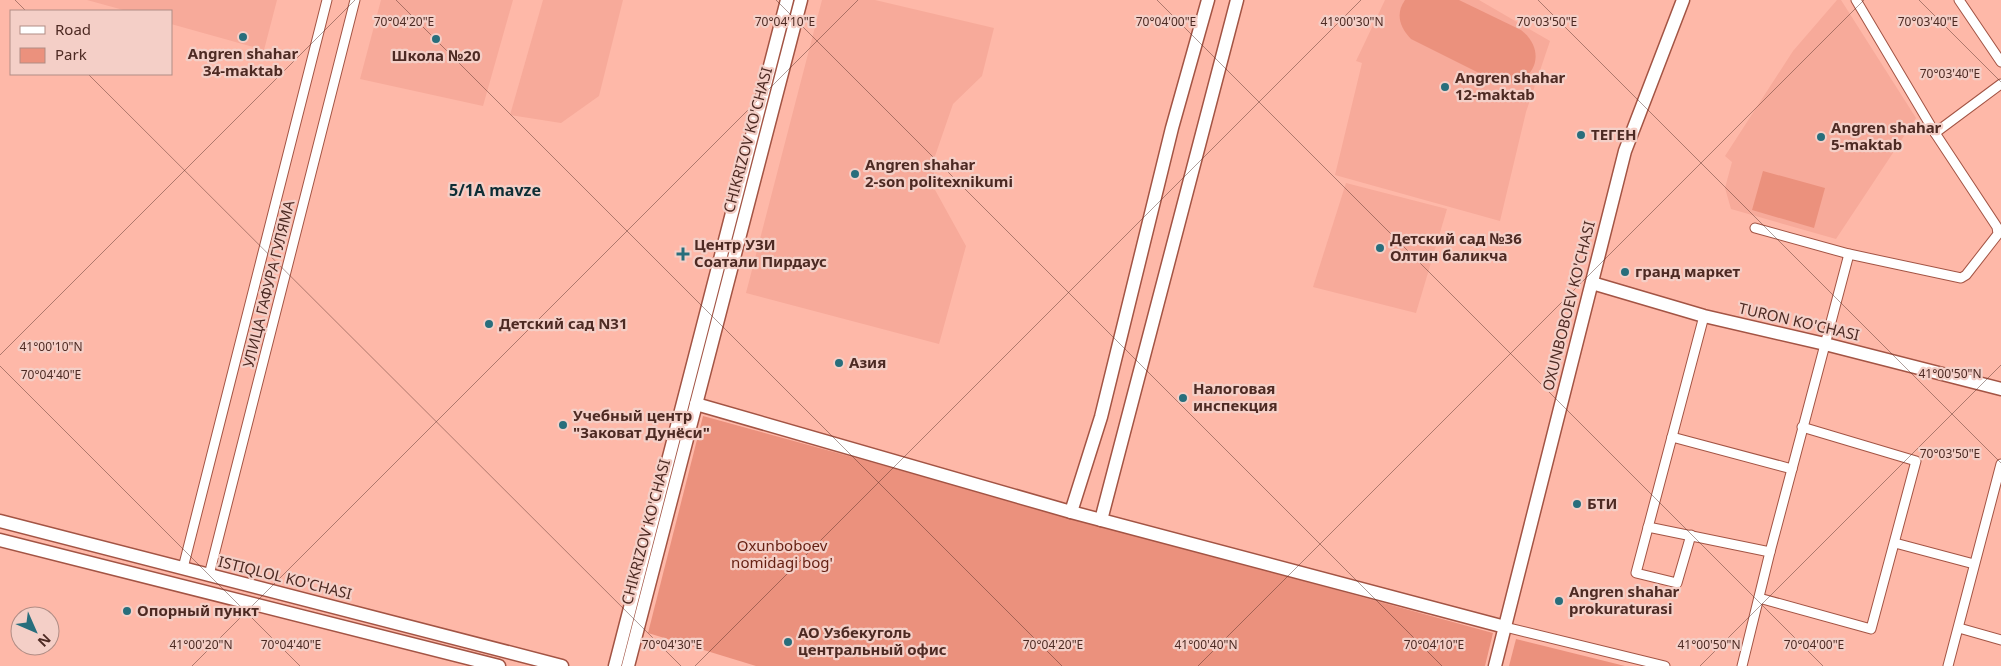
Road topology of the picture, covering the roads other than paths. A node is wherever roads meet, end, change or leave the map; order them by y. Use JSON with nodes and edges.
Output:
{"nodes":[{"id":1,"x":327,"y":0,"type":"edge"},
{"id":2,"x":355,"y":0,"type":"edge"},
{"id":3,"x":787,"y":0,"type":"edge"},
{"id":4,"x":801,"y":0,"type":"edge"},
{"id":5,"x":1208,"y":0,"type":"edge"},
{"id":6,"x":1237,"y":0,"type":"edge"},
{"id":7,"x":1683,"y":0,"type":"edge"},
{"id":8,"x":1856,"y":0,"type":"edge"},
{"id":9,"x":1959,"y":0,"type":"edge"},
{"id":10,"x":2001,"y":62,"type":"edge"},
{"id":11,"x":2001,"y":84,"type":"edge"},
{"id":12,"x":1935,"y":133,"type":"junction"},
{"id":13,"x":1755,"y":228,"type":"dead end"},
{"id":14,"x":1849,"y":254,"type":"junction"},
{"id":15,"x":1592,"y":282,"type":"junction"},
{"id":16,"x":1704,"y":316,"type":"junction"},
{"id":17,"x":1825,"y":344,"type":"junction"},
{"id":18,"x":2001,"y":388,"type":"edge"},
{"id":19,"x":696,"y":404,"type":"junction"},
{"id":20,"x":1802,"y":427,"type":"junction"},
{"id":21,"x":1672,"y":436,"type":"junction"},
{"id":22,"x":2001,"y":464,"type":"edge"},
{"id":23,"x":1792,"y":469,"type":"junction"},
{"id":24,"x":1996,"y":498,"type":"edge"},
{"id":25,"x":1072,"y":512,"type":"junction"},
{"id":26,"x":1101,"y":520,"type":"junction"},
{"id":27,"x":0,"y":521,"type":"edge"},
{"id":28,"x":1648,"y":527,"type":"junction"},
{"id":29,"x":1692,"y":535,"type":"junction"},
{"id":30,"x":0,"y":540,"type":"edge"},
{"id":31,"x":1894,"y":542,"type":"junction"},
{"id":32,"x":1770,"y":552,"type":"junction"},
{"id":33,"x":136,"y":557,"type":"junction"},
{"id":34,"x":1974,"y":564,"type":"junction"},
{"id":35,"x":183,"y":568,"type":"junction"},
{"id":36,"x":132,"y":573,"type":"junction"},
{"id":37,"x":209,"y":575,"type":"junction"},
{"id":38,"x":1759,"y":598,"type":"junction"},
{"id":39,"x":1505,"y":627,"type":"junction"},
{"id":40,"x":1958,"y":628,"type":"junction"},
{"id":41,"x":2001,"y":640,"type":"edge"},
{"id":42,"x":628,"y":642,"type":"junction"},
{"id":43,"x":499,"y":666,"type":"edge"},
{"id":44,"x":562,"y":666,"type":"edge"},
{"id":45,"x":615,"y":666,"type":"edge"},
{"id":46,"x":628,"y":666,"type":"edge"},
{"id":47,"x":1495,"y":666,"type":"edge"},
{"id":48,"x":1665,"y":666,"type":"edge"},
{"id":49,"x":1742,"y":666,"type":"edge"},
{"id":50,"x":1948,"y":666,"type":"edge"}],
"edges":[{"from":1,"to":35,"type":"street"},
{"from":2,"to":37,"type":"street","name":"УЛИЦА ГАФУРА ГУЛЯМА"},
{"from":3,"to":42,"type":"main road","name":"CHIKRIZOV KO'CHASI"},
{"from":4,"to":19,"type":"main road","name":"CHIKRIZOV KO'CHASI"},
{"from":5,"to":25,"type":"main road"},
{"from":6,"to":26,"type":"main road"},
{"from":7,"to":15,"type":"main road","name":"OXUNBOBOEV KO'CHASI"},
{"from":8,"to":12,"type":"street"},
{"from":9,"to":10,"type":"street"},
{"from":11,"to":12,"type":"street"},
{"from":12,"to":14,"type":"street"},
{"from":13,"to":14,"type":"street"},
{"from":14,"to":17,"type":"street"},
{"from":15,"to":16,"type":"main road","name":"TURON KO'CHASI"},
{"from":15,"to":39,"type":"main road","name":"OXUNBOBOEV KO'CHASI"},
{"from":16,"to":17,"type":"main road","name":"TURON KO'CHASI"},
{"from":16,"to":21,"type":"street"},
{"from":17,"to":18,"type":"main road","name":"TURON KO'CHASI"},
{"from":17,"to":20,"type":"street"},
{"from":19,"to":25,"type":"main road"},
{"from":19,"to":42,"type":"main road","name":"CHIKRIZOV KO'CHASI"},
{"from":20,"to":23,"type":"street"},
{"from":20,"to":31,"type":"street"},
{"from":21,"to":23,"type":"street"},
{"from":21,"to":28,"type":"street"},
{"from":22,"to":24,"type":"street"},
{"from":23,"to":32,"type":"street"},
{"from":24,"to":34,"type":"street"},
{"from":25,"to":26,"type":"main road"},
{"from":26,"to":39,"type":"main road"},
{"from":27,"to":33,"type":"main road","name":"ISTIQLOL KO'CHASI"},
{"from":28,"to":29,"type":"street"},
{"from":28,"to":29,"type":"street"},
{"from":29,"to":32,"type":"street"},
{"from":30,"to":36,"type":"main road"},
{"from":31,"to":34,"type":"street"},
{"from":31,"to":38,"type":"street"},
{"from":32,"to":38,"type":"street"},
{"from":33,"to":35,"type":"main road","name":"ISTIQLOL KO'CHASI"},
{"from":33,"to":36,"type":"main road"},
{"from":34,"to":40,"type":"street"},
{"from":35,"to":37,"type":"main road","name":"ISTIQLOL KO'CHASI"},
{"from":36,"to":43,"type":"main road"},
{"from":37,"to":44,"type":"main road","name":"ISTIQLOL KO'CHASI"},
{"from":38,"to":49,"type":"street"},
{"from":39,"to":47,"type":"main road","name":"OXUNBOBOEV KO'CHASI"},
{"from":39,"to":48,"type":"street"},
{"from":40,"to":41,"type":"street"},
{"from":40,"to":50,"type":"street"},
{"from":42,"to":45,"type":"main road","name":"CHIKRIZOV KO'CHASI"},
{"from":42,"to":46,"type":"main road","name":"CHIKRIZOV KO'CHASI"}]}
